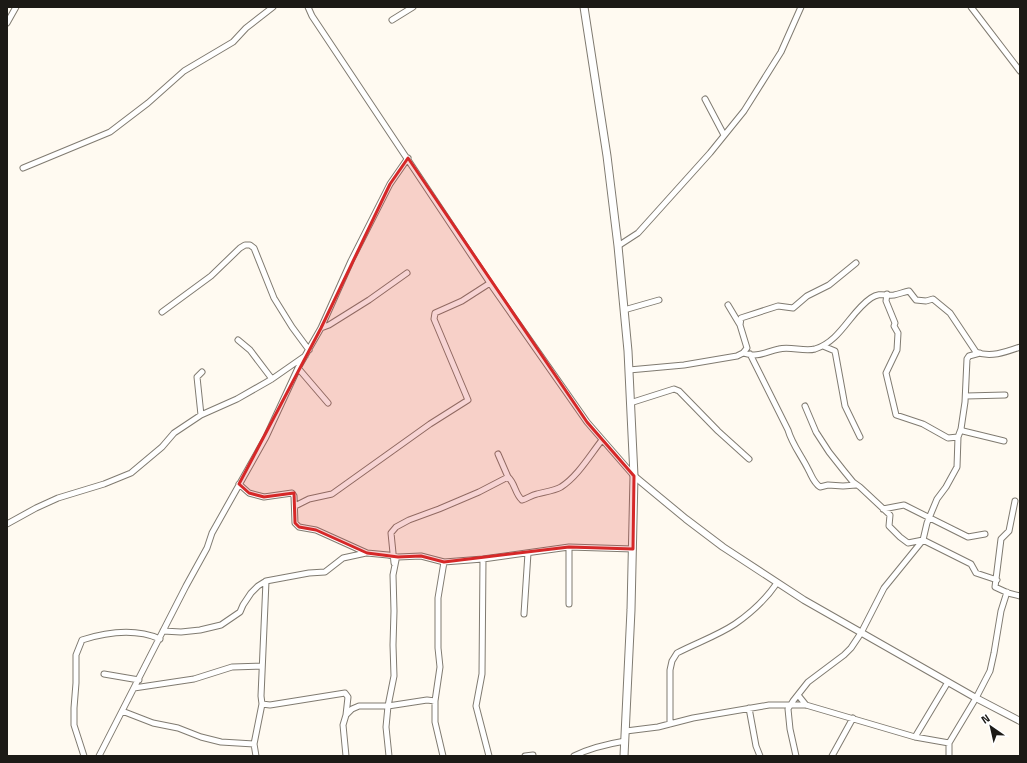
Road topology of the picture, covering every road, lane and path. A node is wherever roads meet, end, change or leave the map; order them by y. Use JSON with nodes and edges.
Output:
{"nodes":[{"id":1,"x":16,"y":7,"type":"edge"},
{"id":2,"x":273,"y":7,"type":"edge"},
{"id":3,"x":308,"y":7,"type":"edge"},
{"id":4,"x":413,"y":7,"type":"edge"},
{"id":5,"x":584,"y":7,"type":"edge"},
{"id":6,"x":801,"y":7,"type":"edge"},
{"id":7,"x":971,"y":7,"type":"edge"},
{"id":8,"x":392,"y":20,"type":"dead end"},
{"id":9,"x":7,"y":23,"type":"edge"},
{"id":10,"x":1020,"y":71,"type":"edge"},
{"id":11,"x":705,"y":99,"type":"dead end"},
{"id":12,"x":724,"y":135,"type":"junction"},
{"id":13,"x":408,"y":158,"type":"junction"},
{"id":14,"x":23,"y":168,"type":"dead end"},
{"id":15,"x":618,"y":246,"type":"junction"},
{"id":16,"x":856,"y":264,"type":"dead end"},
{"id":17,"x":407,"y":273,"type":"dead end"},
{"id":18,"x":490,"y":283,"type":"junction"},
{"id":19,"x":887,"y":294,"type":"junction"},
{"id":20,"x":659,"y":300,"type":"dead end"},
{"id":21,"x":728,"y":305,"type":"dead end"},
{"id":22,"x":624,"y":310,"type":"junction"},
{"id":23,"x":162,"y":312,"type":"dead end"},
{"id":24,"x":740,"y":325,"type":"junction"},
{"id":25,"x":321,"y":328,"type":"junction"},
{"id":26,"x":238,"y":340,"type":"dead end"},
{"id":27,"x":822,"y":346,"type":"junction"},
{"id":28,"x":1020,"y":347,"type":"edge"},
{"id":29,"x":747,"y":348,"type":"junction"},
{"id":30,"x":309,"y":350,"type":"junction"},
{"id":31,"x":743,"y":353,"type":"junction"},
{"id":32,"x":980,"y":353,"type":"junction"},
{"id":33,"x":306,"y":356,"type":"junction"},
{"id":34,"x":751,"y":356,"type":"junction"},
{"id":35,"x":298,"y":368,"type":"junction"},
{"id":36,"x":629,"y":370,"type":"junction"},
{"id":37,"x":202,"y":372,"type":"dead end"},
{"id":38,"x":272,"y":379,"type":"junction"},
{"id":39,"x":1005,"y":395,"type":"dead end"},
{"id":40,"x":966,"y":396,"type":"junction"},
{"id":41,"x":328,"y":403,"type":"dead end"},
{"id":42,"x":630,"y":403,"type":"junction"},
{"id":43,"x":805,"y":406,"type":"dead end"},
{"id":44,"x":201,"y":415,"type":"junction"},
{"id":45,"x":961,"y":429,"type":"junction"},
{"id":46,"x":860,"y":437,"type":"dead end"},
{"id":47,"x":958,"y":437,"type":"junction"},
{"id":48,"x":602,"y":440,"type":"junction"},
{"id":49,"x":1004,"y":441,"type":"dead end"},
{"id":50,"x":498,"y":454,"type":"dead end"},
{"id":51,"x":749,"y":459,"type":"dead end"},
{"id":52,"x":508,"y":476,"type":"junction"},
{"id":53,"x":634,"y":476,"type":"junction"},
{"id":54,"x":239,"y":484,"type":"junction"},
{"id":55,"x":857,"y":485,"type":"junction"},
{"id":56,"x":1015,"y":501,"type":"dead end"},
{"id":57,"x":295,"y":506,"type":"junction"},
{"id":58,"x":883,"y":509,"type":"junction"},
{"id":59,"x":929,"y":518,"type":"junction"},
{"id":60,"x":7,"y":524,"type":"edge"},
{"id":61,"x":985,"y":534,"type":"dead end"},
{"id":62,"x":923,"y":540,"type":"junction"},
{"id":63,"x":569,"y":547,"type":"junction"},
{"id":64,"x":632,"y":550,"type":"junction"},
{"id":65,"x":367,"y":553,"type":"junction"},
{"id":66,"x":528,"y":553,"type":"junction"},
{"id":67,"x":395,"y":557,"type":"junction"},
{"id":68,"x":483,"y":560,"type":"junction"},
{"id":69,"x":444,"y":562,"type":"junction"},
{"id":70,"x":997,"y":580,"type":"junction"},
{"id":71,"x":266,"y":581,"type":"junction"},
{"id":72,"x":777,"y":583,"type":"junction"},
{"id":73,"x":1007,"y":592,"type":"junction"},
{"id":74,"x":1020,"y":596,"type":"edge"},
{"id":75,"x":569,"y":604,"type":"dead end"},
{"id":76,"x":524,"y":614,"type":"dead end"},
{"id":77,"x":163,"y":631,"type":"junction"},
{"id":78,"x":860,"y":633,"type":"junction"},
{"id":79,"x":160,"y":639,"type":"junction"},
{"id":80,"x":262,"y":666,"type":"junction"},
{"id":81,"x":104,"y":674,"type":"dead end"},
{"id":82,"x":138,"y":680,"type":"junction"},
{"id":83,"x":948,"y":682,"type":"junction"},
{"id":84,"x":134,"y":688,"type":"junction"},
{"id":85,"x":798,"y":695,"type":"junction"},
{"id":86,"x":976,"y":698,"type":"junction"},
{"id":87,"x":435,"y":701,"type":"junction"},
{"id":88,"x":262,"y":704,"type":"junction"},
{"id":89,"x":791,"y":705,"type":"junction"},
{"id":90,"x":806,"y":705,"type":"junction"},
{"id":91,"x":388,"y":706,"type":"junction"},
{"id":92,"x":749,"y":708,"type":"junction"},
{"id":93,"x":122,"y":711,"type":"junction"},
{"id":94,"x":346,"y":715,"type":"junction"},
{"id":95,"x":853,"y":718,"type":"junction"},
{"id":96,"x":1020,"y":721,"type":"edge"},
{"id":97,"x":670,"y":724,"type":"junction"},
{"id":98,"x":626,"y":731,"type":"junction"},
{"id":99,"x":915,"y":737,"type":"junction"},
{"id":100,"x":625,"y":741,"type":"junction"},
{"id":101,"x":949,"y":743,"type":"junction"},
{"id":102,"x":254,"y":744,"type":"junction"},
{"id":103,"x":533,"y":755,"type":"dead end"},
{"id":104,"x":84,"y":756,"type":"edge"},
{"id":105,"x":99,"y":756,"type":"edge"},
{"id":106,"x":256,"y":756,"type":"edge"},
{"id":107,"x":346,"y":756,"type":"edge"},
{"id":108,"x":388,"y":756,"type":"edge"},
{"id":109,"x":443,"y":756,"type":"edge"},
{"id":110,"x":489,"y":756,"type":"edge"},
{"id":111,"x":525,"y":756,"type":"edge"},
{"id":112,"x":574,"y":756,"type":"edge"},
{"id":113,"x":624,"y":756,"type":"edge"},
{"id":114,"x":760,"y":756,"type":"edge"},
{"id":115,"x":796,"y":756,"type":"edge"},
{"id":116,"x":832,"y":756,"type":"edge"},
{"id":117,"x":949,"y":756,"type":"edge"}],
"edges":[{"from":1,"to":9,"type":"street"},
{"from":2,"to":14,"type":"street"},
{"from":3,"to":13,"type":"street"},
{"from":4,"to":8,"type":"street"},
{"from":5,"to":15,"type":"main road"},
{"from":6,"to":12,"type":"street"},
{"from":7,"to":10,"type":"street"},
{"from":11,"to":12,"type":"street"},
{"from":12,"to":15,"type":"street"},
{"from":13,"to":18,"type":"street"},
{"from":13,"to":25,"type":"street"},
{"from":15,"to":22,"type":"main road"},
{"from":16,"to":24,"type":"street"},
{"from":17,"to":25,"type":"street"},
{"from":18,"to":48,"type":"street"},
{"from":18,"to":57,"type":"street"},
{"from":19,"to":27,"type":"street"},
{"from":19,"to":32,"type":"street"},
{"from":19,"to":47,"type":"street"},
{"from":20,"to":22,"type":"street"},
{"from":21,"to":24,"type":"street"},
{"from":22,"to":36,"type":"main road"},
{"from":23,"to":30,"type":"street"},
{"from":24,"to":29,"type":"street"},
{"from":25,"to":30,"type":"street"},
{"from":26,"to":38,"type":"street"},
{"from":27,"to":34,"type":"street"},
{"from":27,"to":46,"type":"street"},
{"from":28,"to":32,"type":"street"},
{"from":29,"to":31,"type":"street"},
{"from":29,"to":34,"type":"street"},
{"from":30,"to":33,"type":"street"},
{"from":31,"to":34,"type":"street"},
{"from":31,"to":36,"type":"street"},
{"from":32,"to":40,"type":"street"},
{"from":33,"to":35,"type":"street"},
{"from":33,"to":38,"type":"street"},
{"from":34,"to":55,"type":"street"},
{"from":35,"to":41,"type":"street"},
{"from":35,"to":54,"type":"street"},
{"from":36,"to":42,"type":"main road"},
{"from":37,"to":44,"type":"street"},
{"from":38,"to":44,"type":"street"},
{"from":39,"to":40,"type":"street"},
{"from":40,"to":45,"type":"street"},
{"from":42,"to":51,"type":"street"},
{"from":42,"to":53,"type":"main road"},
{"from":43,"to":55,"type":"street"},
{"from":44,"to":60,"type":"street"},
{"from":45,"to":47,"type":"street"},
{"from":45,"to":49,"type":"street"},
{"from":47,"to":59,"type":"street"},
{"from":48,"to":52,"type":"street"},
{"from":48,"to":53,"type":"street"},
{"from":50,"to":52,"type":"street"},
{"from":52,"to":67,"type":"street"},
{"from":53,"to":64,"type":"main road"},
{"from":53,"to":72,"type":"street"},
{"from":54,"to":57,"type":"street"},
{"from":54,"to":77,"type":"street"},
{"from":55,"to":58,"type":"street"},
{"from":56,"to":70,"type":"street"},
{"from":57,"to":65,"type":"street"},
{"from":58,"to":59,"type":"street"},
{"from":58,"to":62,"type":"street"},
{"from":59,"to":61,"type":"street"},
{"from":59,"to":62,"type":"street"},
{"from":62,"to":70,"type":"street"},
{"from":62,"to":78,"type":"street"},
{"from":63,"to":64,"type":"street"},
{"from":63,"to":66,"type":"street"},
{"from":63,"to":75,"type":"street"},
{"from":64,"to":98,"type":"main road"},
{"from":65,"to":67,"type":"street"},
{"from":65,"to":71,"type":"street"},
{"from":66,"to":68,"type":"street"},
{"from":66,"to":76,"type":"street"},
{"from":67,"to":69,"type":"street"},
{"from":67,"to":91,"type":"street"},
{"from":68,"to":69,"type":"street"},
{"from":68,"to":110,"type":"street"},
{"from":69,"to":87,"type":"street"},
{"from":70,"to":73,"type":"street"},
{"from":71,"to":77,"type":"street"},
{"from":71,"to":80,"type":"street"},
{"from":72,"to":78,"type":"street"},
{"from":72,"to":97,"type":"street"},
{"from":73,"to":74,"type":"street"},
{"from":73,"to":86,"type":"street"},
{"from":77,"to":79,"type":"street"},
{"from":78,"to":83,"type":"street"},
{"from":78,"to":85,"type":"street"},
{"from":79,"to":82,"type":"street"},
{"from":79,"to":104,"type":"street"},
{"from":80,"to":84,"type":"street"},
{"from":80,"to":88,"type":"street"},
{"from":81,"to":82,"type":"street"},
{"from":82,"to":84,"type":"street"},
{"from":83,"to":86,"type":"street"},
{"from":83,"to":99,"type":"street"},
{"from":84,"to":93,"type":"street"},
{"from":85,"to":89,"type":"street"},
{"from":85,"to":90,"type":"street"},
{"from":86,"to":96,"type":"street"},
{"from":86,"to":101,"type":"street"},
{"from":87,"to":91,"type":"street"},
{"from":87,"to":109,"type":"street"},
{"from":88,"to":94,"type":"street"},
{"from":88,"to":102,"type":"street"},
{"from":89,"to":90,"type":"street"},
{"from":89,"to":92,"type":"street"},
{"from":89,"to":115,"type":"street"},
{"from":90,"to":95,"type":"street"},
{"from":91,"to":94,"type":"street"},
{"from":91,"to":108,"type":"street"},
{"from":92,"to":97,"type":"street"},
{"from":92,"to":114,"type":"street"},
{"from":93,"to":102,"type":"street"},
{"from":93,"to":105,"type":"street"},
{"from":94,"to":107,"type":"street"},
{"from":95,"to":99,"type":"street"},
{"from":95,"to":116,"type":"street"},
{"from":97,"to":98,"type":"street"},
{"from":98,"to":100,"type":"main road"},
{"from":99,"to":101,"type":"street"},
{"from":100,"to":112,"type":"street"},
{"from":100,"to":113,"type":"main road"},
{"from":101,"to":117,"type":"street"},
{"from":102,"to":106,"type":"street"},
{"from":103,"to":111,"type":"street"}]}
